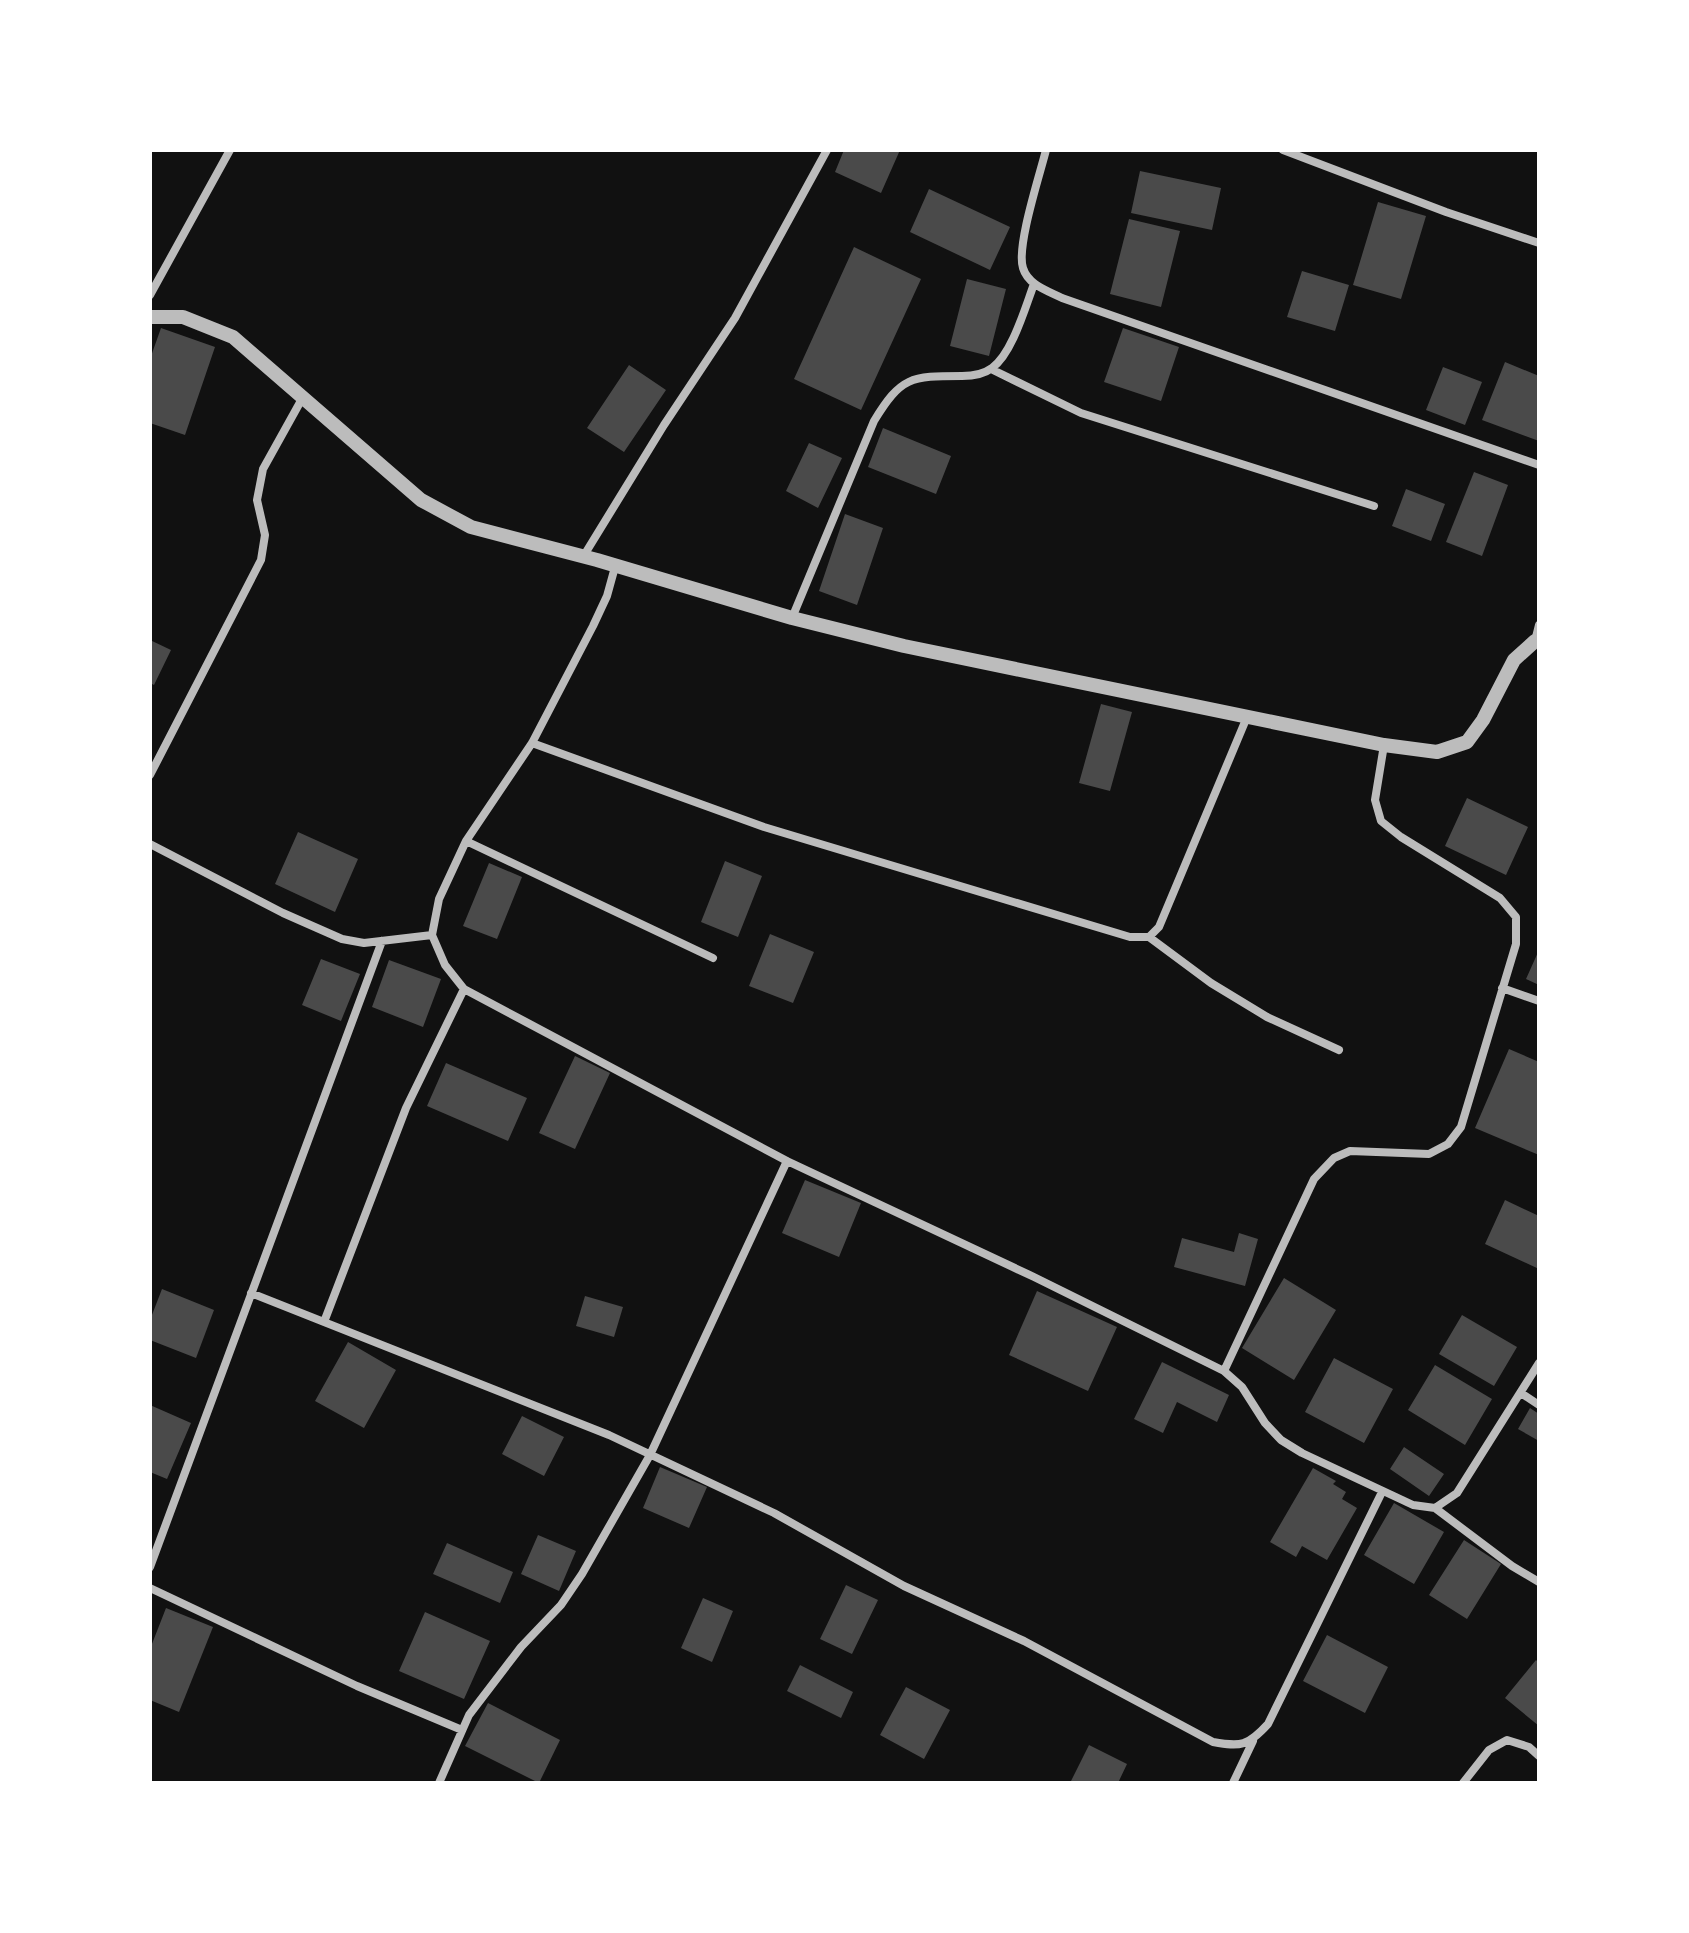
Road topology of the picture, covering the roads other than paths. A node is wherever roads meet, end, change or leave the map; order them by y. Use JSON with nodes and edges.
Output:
{"nodes":[{"id":1,"x":230,"y":150,"type":"edge"},
{"id":2,"x":827,"y":150,"type":"edge"},
{"id":3,"x":1046,"y":150,"type":"edge"},
{"id":4,"x":1283,"y":150,"type":"edge"},
{"id":5,"x":1539,"y":243,"type":"edge"},
{"id":6,"x":1034,"y":284,"type":"junction"},
{"id":7,"x":150,"y":295,"type":"edge"},
{"id":8,"x":150,"y":317,"type":"edge"},
{"id":9,"x":991,"y":369,"type":"junction"},
{"id":10,"x":303,"y":396,"type":"junction"},
{"id":11,"x":1539,"y":465,"type":"edge"},
{"id":12,"x":1374,"y":506,"type":"dead end"},
{"id":13,"x":583,"y":557,"type":"junction"},
{"id":14,"x":615,"y":567,"type":"junction"},
{"id":15,"x":792,"y":618,"type":"junction"},
{"id":16,"x":1539,"y":625,"type":"edge"},
{"id":17,"x":1537,"y":642,"type":"edge"},
{"id":18,"x":1247,"y":717,"type":"junction"},
{"id":19,"x":532,"y":743,"type":"junction"},
{"id":20,"x":1384,"y":745,"type":"junction"},
{"id":21,"x":150,"y":775,"type":"edge"},
{"id":22,"x":466,"y":841,"type":"junction"},
{"id":23,"x":150,"y":844,"type":"edge"},
{"id":24,"x":432,"y":935,"type":"junction"},
{"id":25,"x":1149,"y":937,"type":"junction"},
{"id":26,"x":382,"y":941,"type":"junction"},
{"id":27,"x":713,"y":958,"type":"dead end"},
{"id":28,"x":1502,"y":988,"type":"junction"},
{"id":29,"x":464,"y":989,"type":"junction"},
{"id":30,"x":1539,"y":1001,"type":"edge"},
{"id":31,"x":1339,"y":1050,"type":"dead end"},
{"id":32,"x":787,"y":1161,"type":"junction"},
{"id":33,"x":251,"y":1293,"type":"junction"},
{"id":34,"x":324,"y":1322,"type":"junction"},
{"id":35,"x":1539,"y":1363,"type":"edge"},
{"id":36,"x":1224,"y":1371,"type":"junction"},
{"id":37,"x":1521,"y":1393,"type":"junction"},
{"id":38,"x":1539,"y":1405,"type":"edge"},
{"id":39,"x":650,"y":1455,"type":"junction"},
{"id":40,"x":1382,"y":1492,"type":"junction"},
{"id":41,"x":1435,"y":1508,"type":"junction"},
{"id":42,"x":150,"y":1567,"type":"edge"},
{"id":43,"x":1539,"y":1582,"type":"edge"},
{"id":44,"x":150,"y":1588,"type":"edge"},
{"id":45,"x":462,"y":1730,"type":"junction"},
{"id":46,"x":1253,"y":1741,"type":"junction"},
{"id":47,"x":1539,"y":1756,"type":"edge"},
{"id":48,"x":439,"y":1783,"type":"edge"},
{"id":49,"x":1233,"y":1783,"type":"edge"},
{"id":50,"x":1463,"y":1783,"type":"edge"}],
"edges":[{"from":1,"to":7,"type":"street"},
{"from":2,"to":13,"type":"street"},
{"from":3,"to":6,"type":"street"},
{"from":4,"to":5,"type":"street"},
{"from":6,"to":9,"type":"street"},
{"from":6,"to":11,"type":"street"},
{"from":8,"to":10,"type":"street"},
{"from":9,"to":12,"type":"street"},
{"from":9,"to":15,"type":"street"},
{"from":10,"to":13,"type":"street"},
{"from":10,"to":21,"type":"street"},
{"from":13,"to":14,"type":"street"},
{"from":14,"to":15,"type":"street"},
{"from":14,"to":19,"type":"street"},
{"from":15,"to":18,"type":"street"},
{"from":16,"to":17,"type":"street"},
{"from":17,"to":20,"type":"street"},
{"from":18,"to":20,"type":"street"},
{"from":18,"to":25,"type":"street"},
{"from":19,"to":22,"type":"street"},
{"from":19,"to":25,"type":"street"},
{"from":20,"to":28,"type":"street"},
{"from":22,"to":24,"type":"street"},
{"from":22,"to":27,"type":"street"},
{"from":23,"to":26,"type":"street"},
{"from":24,"to":26,"type":"street"},
{"from":24,"to":29,"type":"street"},
{"from":25,"to":31,"type":"street"},
{"from":26,"to":33,"type":"street"},
{"from":28,"to":30,"type":"street"},
{"from":28,"to":36,"type":"street"},
{"from":29,"to":32,"type":"street"},
{"from":29,"to":34,"type":"street"},
{"from":32,"to":36,"type":"street"},
{"from":32,"to":39,"type":"street"},
{"from":33,"to":34,"type":"street"},
{"from":33,"to":42,"type":"street"},
{"from":34,"to":39,"type":"street"},
{"from":35,"to":37,"type":"street"},
{"from":36,"to":40,"type":"street"},
{"from":37,"to":38,"type":"street"},
{"from":37,"to":41,"type":"street"},
{"from":39,"to":45,"type":"street"},
{"from":39,"to":46,"type":"street"},
{"from":40,"to":41,"type":"street"},
{"from":40,"to":46,"type":"street"},
{"from":41,"to":43,"type":"street"},
{"from":44,"to":45,"type":"street"},
{"from":45,"to":48,"type":"street"},
{"from":46,"to":49,"type":"street"},
{"from":47,"to":50,"type":"street"}]}
